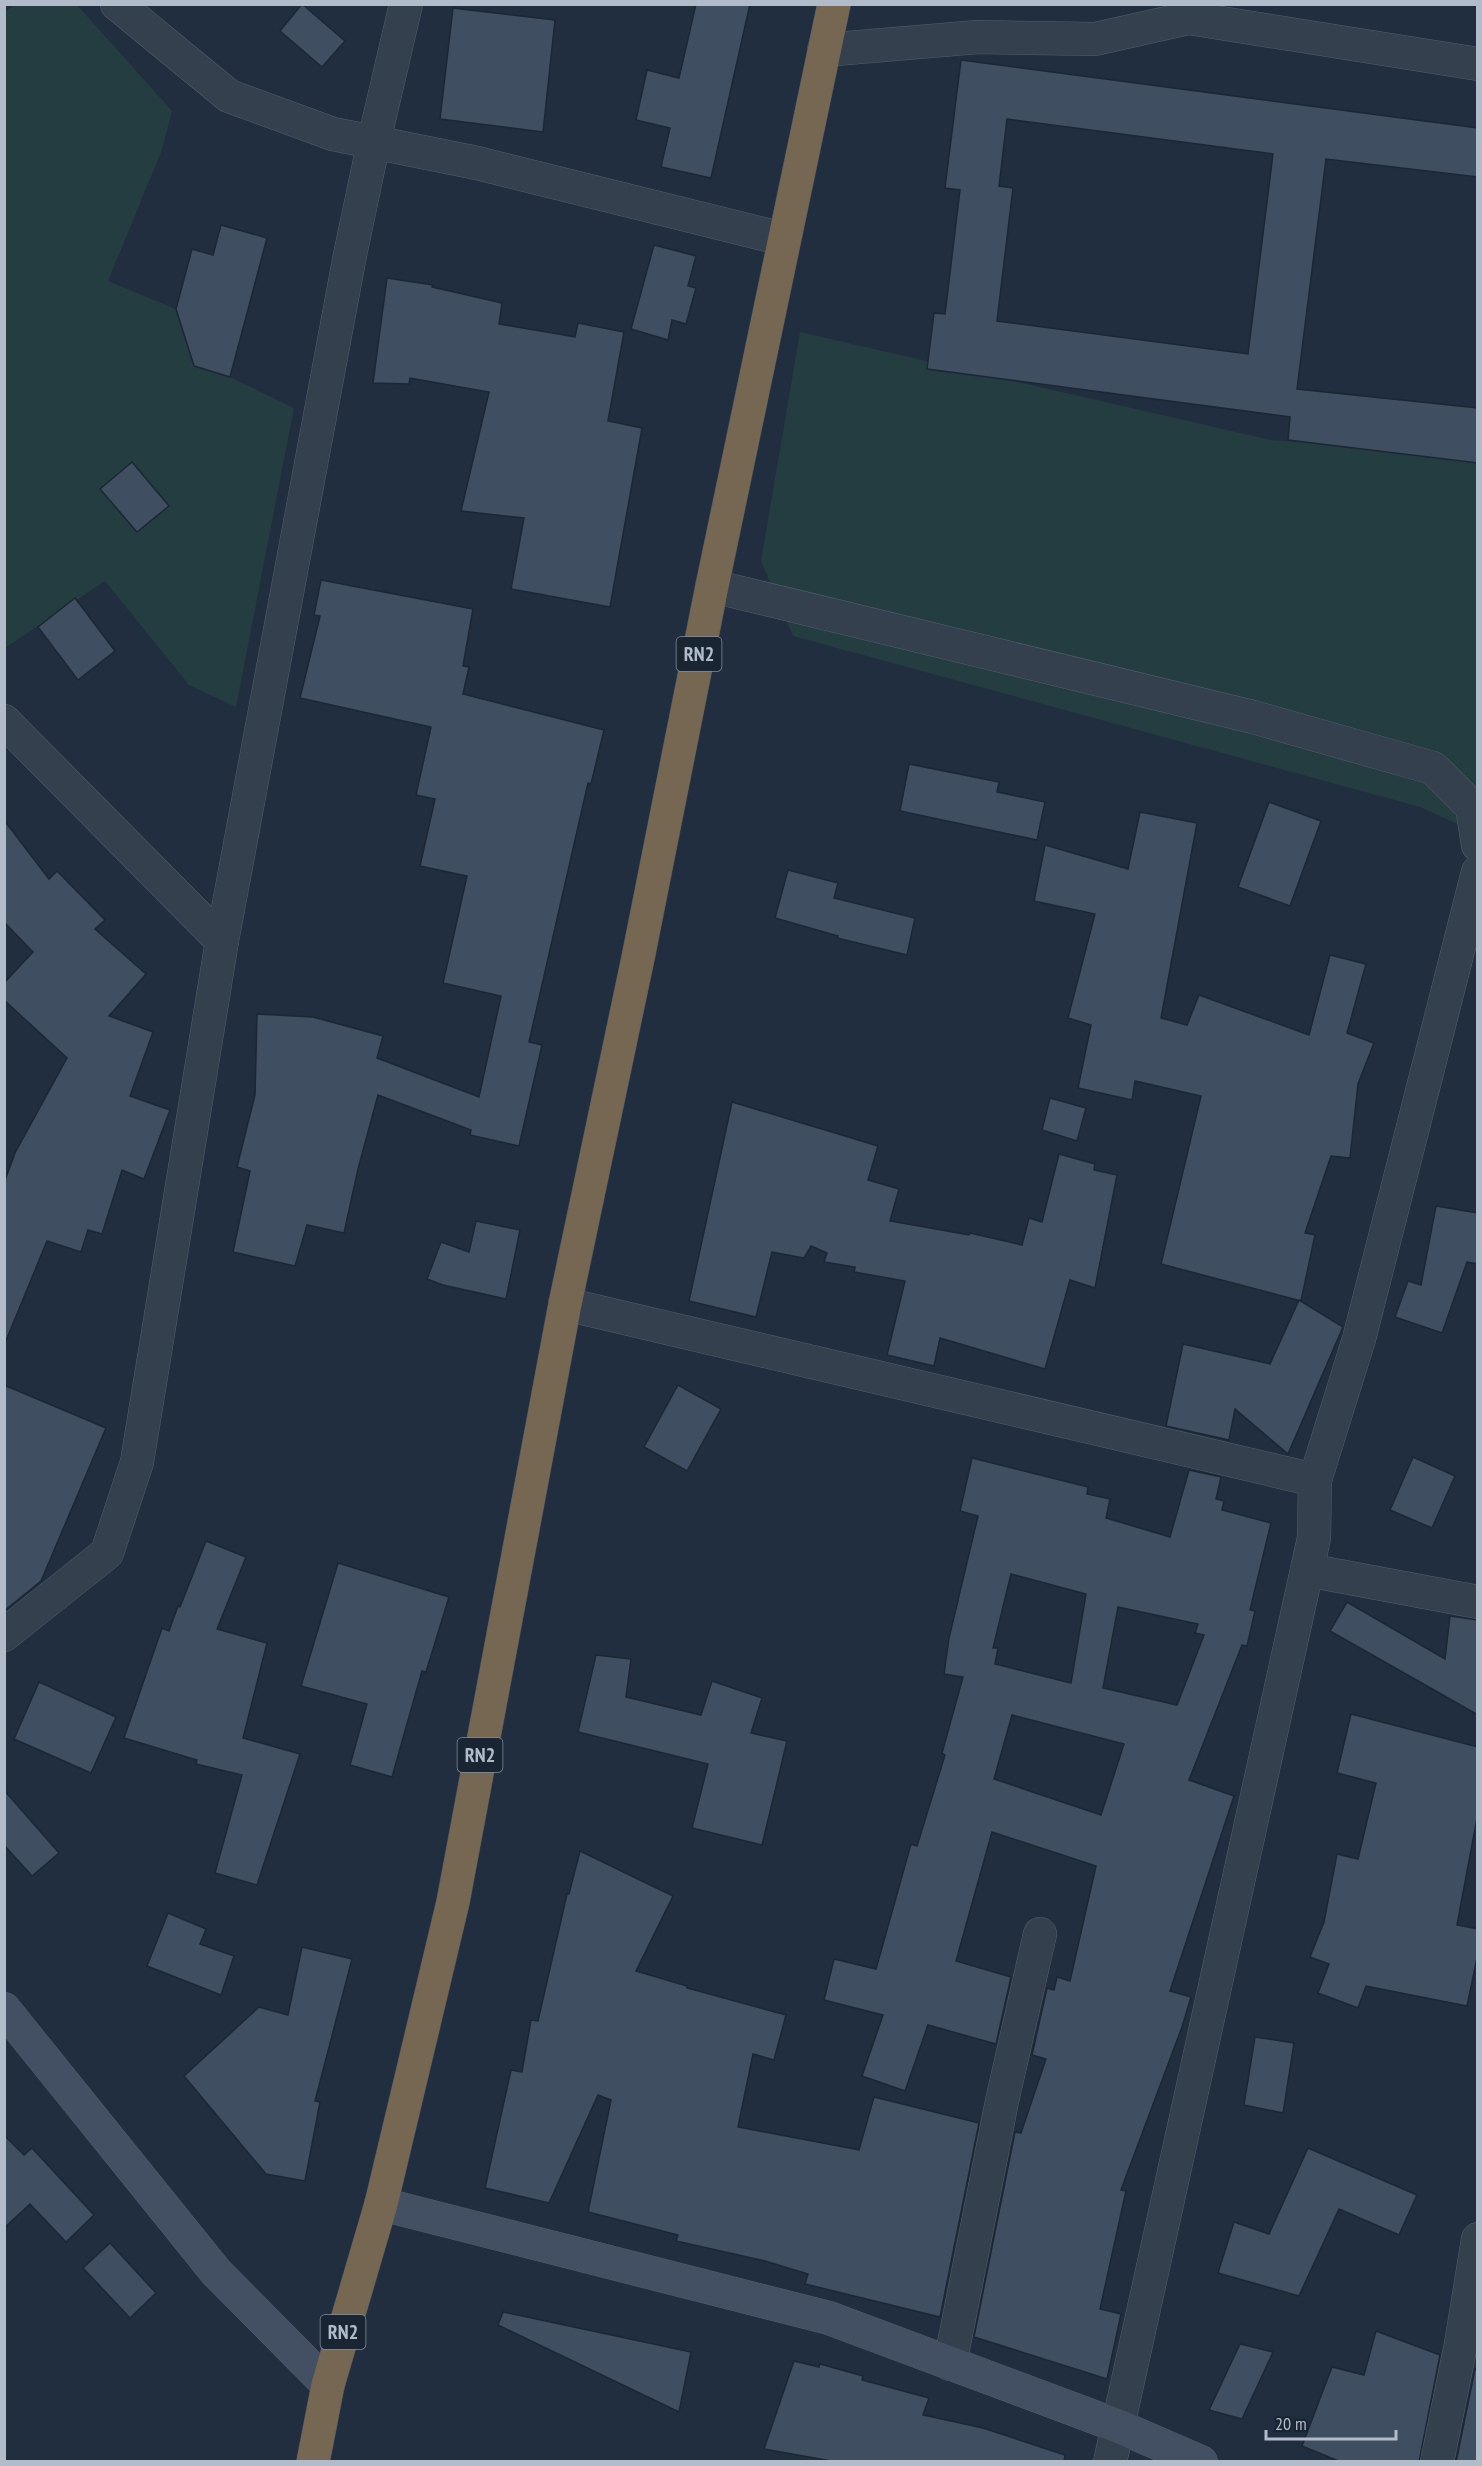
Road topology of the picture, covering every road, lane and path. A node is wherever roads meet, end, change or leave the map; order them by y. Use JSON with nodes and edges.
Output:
{"nodes":[{"id":1,"x":117,"y":4,"type":"edge"},
{"id":2,"x":406,"y":4,"type":"edge"},
{"id":3,"x":834,"y":4,"type":"edge"},
{"id":4,"x":824,"y":50,"type":"junction"},
{"id":5,"x":1478,"y":64,"type":"edge"},
{"id":6,"x":374,"y":141,"type":"junction"},
{"id":7,"x":783,"y":239,"type":"junction"},
{"id":8,"x":712,"y":586,"type":"junction"},
{"id":9,"x":4,"y":721,"type":"edge"},
{"id":10,"x":1478,"y":845,"type":"edge"},
{"id":11,"x":1478,"y":872,"type":"edge"},
{"id":12,"x":222,"y":940,"type":"junction"},
{"id":13,"x":565,"y":1304,"type":"junction"},
{"id":14,"x":1316,"y":1480,"type":"junction"},
{"id":15,"x":1307,"y":1570,"type":"junction"},
{"id":16,"x":1478,"y":1602,"type":"edge"},
{"id":17,"x":4,"y":1635,"type":"edge"},
{"id":18,"x":1040,"y":1934,"type":"dead end"},
{"id":19,"x":4,"y":2009,"type":"edge"},
{"id":20,"x":381,"y":2204,"type":"junction"},
{"id":21,"x":1478,"y":2239,"type":"edge"},
{"id":22,"x":950,"y":2364,"type":"junction"},
{"id":23,"x":328,"y":2385,"type":"junction"},
{"id":24,"x":1118,"y":2427,"type":"junction"},
{"id":25,"x":314,"y":2462,"type":"edge"},
{"id":26,"x":1110,"y":2462,"type":"edge"},
{"id":27,"x":1201,"y":2462,"type":"edge"},
{"id":28,"x":1437,"y":2462,"type":"edge"}],
"edges":[{"from":1,"to":6,"type":"street"},
{"from":2,"to":6,"type":"street"},
{"from":3,"to":4,"type":"highway","number":"RN2"},
{"from":4,"to":5,"type":"street"},
{"from":4,"to":7,"type":"highway","number":"RN2"},
{"from":6,"to":7,"type":"street"},
{"from":6,"to":12,"type":"street"},
{"from":7,"to":8,"type":"highway","number":"RN2"},
{"from":8,"to":10,"type":"street"},
{"from":8,"to":13,"type":"highway","number":"RN2"},
{"from":9,"to":12,"type":"street"},
{"from":11,"to":14,"type":"street"},
{"from":12,"to":17,"type":"street"},
{"from":13,"to":14,"type":"street"},
{"from":13,"to":20,"type":"highway","number":"RN2"},
{"from":14,"to":15,"type":"street"},
{"from":15,"to":16,"type":"street"},
{"from":15,"to":24,"type":"street"},
{"from":18,"to":22,"type":"street"},
{"from":19,"to":23,"type":"street"},
{"from":20,"to":22,"type":"street"},
{"from":20,"to":23,"type":"highway","number":"RN2"},
{"from":21,"to":28,"type":"street"},
{"from":22,"to":24,"type":"street"},
{"from":23,"to":25,"type":"highway","number":"RN2"},
{"from":24,"to":26,"type":"street"},
{"from":24,"to":27,"type":"street"}]}
